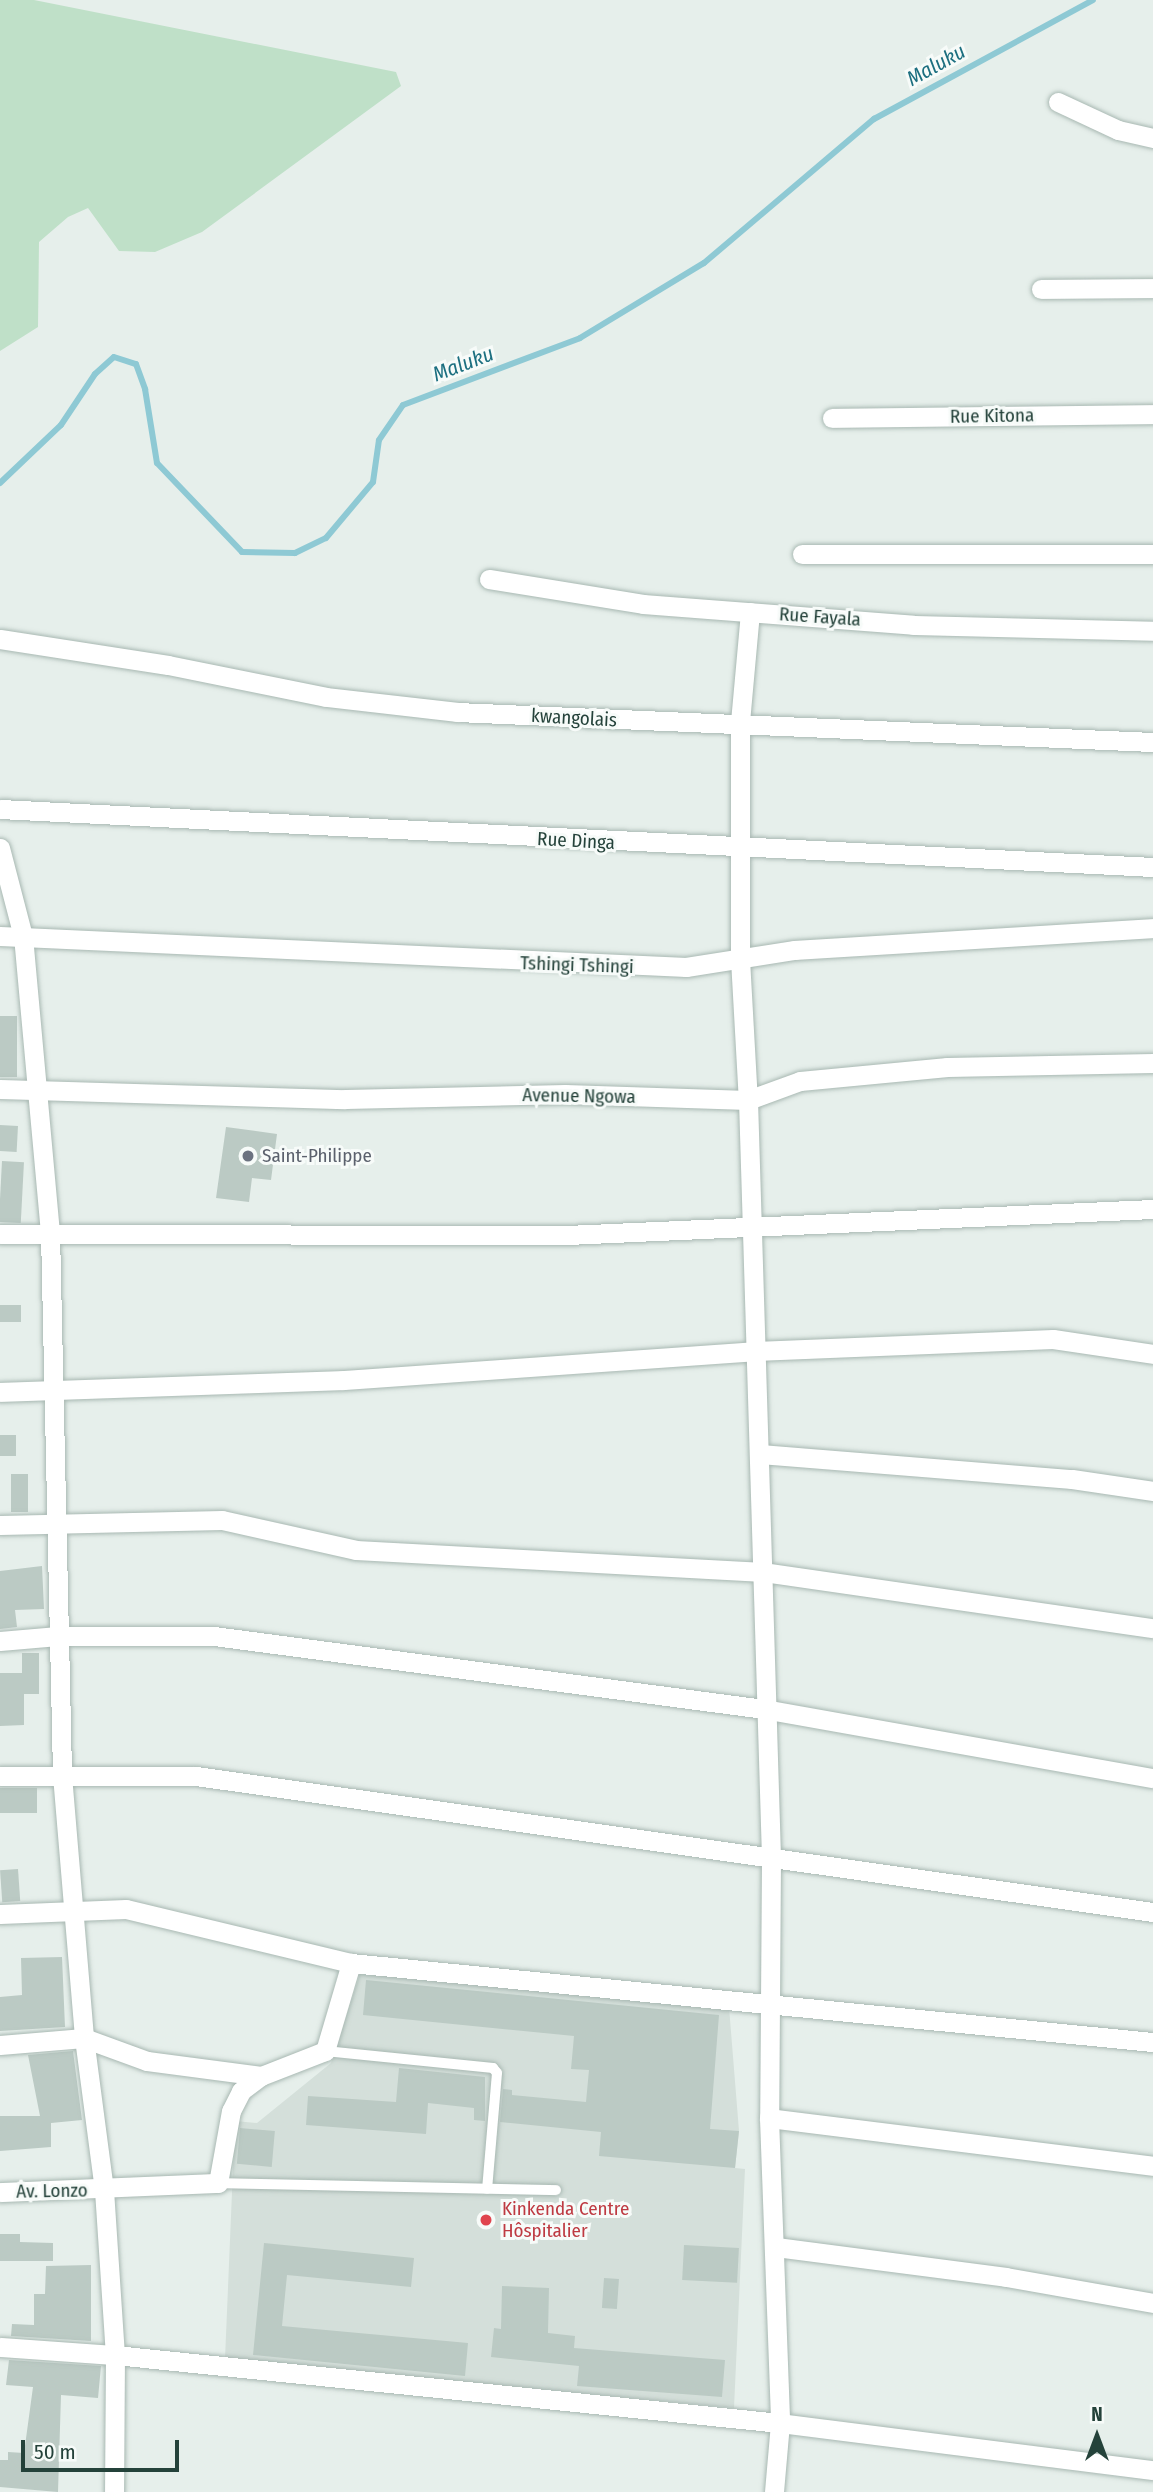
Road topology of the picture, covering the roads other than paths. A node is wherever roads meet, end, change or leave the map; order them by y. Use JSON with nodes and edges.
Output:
{"nodes":[{"id":1,"x":1058,"y":102,"type":"dead end"},
{"id":2,"x":1153,"y":138,"type":"edge"},
{"id":3,"x":1153,"y":288,"type":"edge"},
{"id":4,"x":1041,"y":289,"type":"dead end"},
{"id":5,"x":1153,"y":414,"type":"edge"},
{"id":6,"x":832,"y":418,"type":"dead end"},
{"id":7,"x":802,"y":554,"type":"dead end"},
{"id":8,"x":1153,"y":554,"type":"edge"},
{"id":9,"x":489,"y":579,"type":"dead end"},
{"id":10,"x":750,"y":612,"type":"junction"},
{"id":11,"x":1153,"y":631,"type":"edge"},
{"id":12,"x":0,"y":639,"type":"edge"},
{"id":13,"x":740,"y":721,"type":"junction"},
{"id":14,"x":1153,"y":742,"type":"edge"},
{"id":15,"x":0,"y":809,"type":"edge"},
{"id":16,"x":0,"y":848,"type":"edge"},
{"id":17,"x":741,"y":850,"type":"junction"},
{"id":18,"x":1153,"y":867,"type":"edge"},
{"id":19,"x":1153,"y":928,"type":"edge"},
{"id":20,"x":0,"y":936,"type":"edge"},
{"id":21,"x":23,"y":936,"type":"junction"},
{"id":22,"x":740,"y":959,"type":"junction"},
{"id":23,"x":1153,"y":1063,"type":"edge"},
{"id":24,"x":34,"y":1088,"type":"junction"},
{"id":25,"x":0,"y":1089,"type":"edge"},
{"id":26,"x":748,"y":1100,"type":"junction"},
{"id":27,"x":1153,"y":1209,"type":"edge"},
{"id":28,"x":751,"y":1224,"type":"junction"},
{"id":29,"x":50,"y":1233,"type":"junction"},
{"id":30,"x":0,"y":1234,"type":"edge"},
{"id":31,"x":755,"y":1351,"type":"junction"},
{"id":32,"x":1153,"y":1354,"type":"edge"},
{"id":33,"x":55,"y":1390,"type":"junction"},
{"id":34,"x":0,"y":1392,"type":"edge"},
{"id":35,"x":760,"y":1454,"type":"junction"},
{"id":36,"x":1153,"y":1491,"type":"edge"},
{"id":37,"x":58,"y":1523,"type":"junction"},
{"id":38,"x":0,"y":1525,"type":"edge"},
{"id":39,"x":763,"y":1572,"type":"junction"},
{"id":40,"x":1153,"y":1628,"type":"edge"},
{"id":41,"x":58,"y":1636,"type":"junction"},
{"id":42,"x":0,"y":1640,"type":"edge"},
{"id":43,"x":764,"y":1709,"type":"junction"},
{"id":44,"x":62,"y":1775,"type":"junction"},
{"id":45,"x":0,"y":1776,"type":"edge"},
{"id":46,"x":1153,"y":1778,"type":"edge"},
{"id":47,"x":771,"y":1859,"type":"junction"},
{"id":48,"x":1153,"y":1912,"type":"edge"},
{"id":49,"x":0,"y":1914,"type":"edge"},
{"id":50,"x":75,"y":1914,"type":"junction"},
{"id":51,"x":351,"y":1963,"type":"junction"},
{"id":52,"x":772,"y":2001,"type":"junction"},
{"id":53,"x":84,"y":2038,"type":"junction"},
{"id":54,"x":1153,"y":2042,"type":"edge"},
{"id":55,"x":0,"y":2045,"type":"edge"},
{"id":56,"x":325,"y":2051,"type":"junction"},
{"id":57,"x":261,"y":2076,"type":"junction"},
{"id":58,"x":769,"y":2118,"type":"junction"},
{"id":59,"x":1153,"y":2166,"type":"edge"},
{"id":60,"x":218,"y":2183,"type":"junction"},
{"id":61,"x":486,"y":2189,"type":"junction"},
{"id":62,"x":104,"y":2190,"type":"junction"},
{"id":63,"x":556,"y":2190,"type":"dead end"},
{"id":64,"x":0,"y":2192,"type":"edge"},
{"id":65,"x":776,"y":2247,"type":"junction"},
{"id":66,"x":1153,"y":2303,"type":"edge"},
{"id":67,"x":0,"y":2347,"type":"edge"},
{"id":68,"x":115,"y":2355,"type":"junction"},
{"id":69,"x":780,"y":2423,"type":"junction"},
{"id":70,"x":1153,"y":2470,"type":"edge"},
{"id":71,"x":114,"y":2492,"type":"edge"},
{"id":72,"x":774,"y":2492,"type":"edge"}],
"edges":[{"from":1,"to":2,"type":"street"},
{"from":3,"to":4,"type":"street"},
{"from":5,"to":6,"type":"street","name":"Rue Kitona"},
{"from":7,"to":8,"type":"street"},
{"from":9,"to":10,"type":"street","name":"Rue Fayala"},
{"from":10,"to":11,"type":"street","name":"Rue Fayala"},
{"from":10,"to":13,"type":"street"},
{"from":12,"to":13,"type":"street","name":"kwangolais"},
{"from":13,"to":14,"type":"street","name":"kwangolais"},
{"from":13,"to":17,"type":"street"},
{"from":15,"to":17,"type":"street","name":"Rue Dinga"},
{"from":16,"to":21,"type":"street"},
{"from":17,"to":18,"type":"street","name":"Rue Dinga"},
{"from":17,"to":22,"type":"street"},
{"from":19,"to":22,"type":"street","name":"Tshingi Tshingi"},
{"from":20,"to":21,"type":"street","name":"Tshingi Tshingi"},
{"from":21,"to":22,"type":"street","name":"Tshingi Tshingi"},
{"from":21,"to":24,"type":"street"},
{"from":22,"to":26,"type":"street"},
{"from":23,"to":26,"type":"street","name":"Avenue Ngowa"},
{"from":24,"to":25,"type":"street","name":"Avenue Ngowa"},
{"from":24,"to":26,"type":"street","name":"Avenue Ngowa"},
{"from":24,"to":29,"type":"street"},
{"from":26,"to":28,"type":"street"},
{"from":27,"to":28,"type":"street"},
{"from":28,"to":29,"type":"street"},
{"from":28,"to":31,"type":"street"},
{"from":29,"to":30,"type":"street"},
{"from":29,"to":33,"type":"street"},
{"from":31,"to":32,"type":"street"},
{"from":31,"to":33,"type":"street"},
{"from":31,"to":35,"type":"street"},
{"from":33,"to":34,"type":"street"},
{"from":33,"to":37,"type":"street"},
{"from":35,"to":36,"type":"street"},
{"from":35,"to":39,"type":"street"},
{"from":37,"to":38,"type":"street"},
{"from":37,"to":39,"type":"street"},
{"from":37,"to":41,"type":"street"},
{"from":39,"to":40,"type":"street"},
{"from":39,"to":43,"type":"street"},
{"from":41,"to":42,"type":"street"},
{"from":41,"to":43,"type":"street"},
{"from":41,"to":44,"type":"street"},
{"from":43,"to":46,"type":"street"},
{"from":43,"to":47,"type":"street"},
{"from":44,"to":45,"type":"street"},
{"from":44,"to":47,"type":"street"},
{"from":44,"to":50,"type":"street"},
{"from":47,"to":48,"type":"street"},
{"from":47,"to":52,"type":"street"},
{"from":49,"to":50,"type":"street"},
{"from":50,"to":51,"type":"street"},
{"from":50,"to":53,"type":"street"},
{"from":51,"to":52,"type":"street"},
{"from":51,"to":56,"type":"street"},
{"from":52,"to":54,"type":"street"},
{"from":52,"to":58,"type":"street"},
{"from":53,"to":55,"type":"street"},
{"from":53,"to":57,"type":"street"},
{"from":53,"to":62,"type":"street"},
{"from":56,"to":57,"type":"street"},
{"from":56,"to":61,"type":"lane"},
{"from":57,"to":60,"type":"street"},
{"from":58,"to":59,"type":"street"},
{"from":58,"to":65,"type":"street"},
{"from":60,"to":61,"type":"lane"},
{"from":60,"to":62,"type":"street","name":"Av. Lonzo"},
{"from":61,"to":63,"type":"lane"},
{"from":62,"to":64,"type":"street","name":"Av. Lonzo"},
{"from":62,"to":68,"type":"street"},
{"from":65,"to":66,"type":"street"},
{"from":65,"to":69,"type":"street"},
{"from":67,"to":68,"type":"street"},
{"from":68,"to":69,"type":"street"},
{"from":68,"to":71,"type":"street"},
{"from":69,"to":70,"type":"street"},
{"from":69,"to":72,"type":"street"}]}
